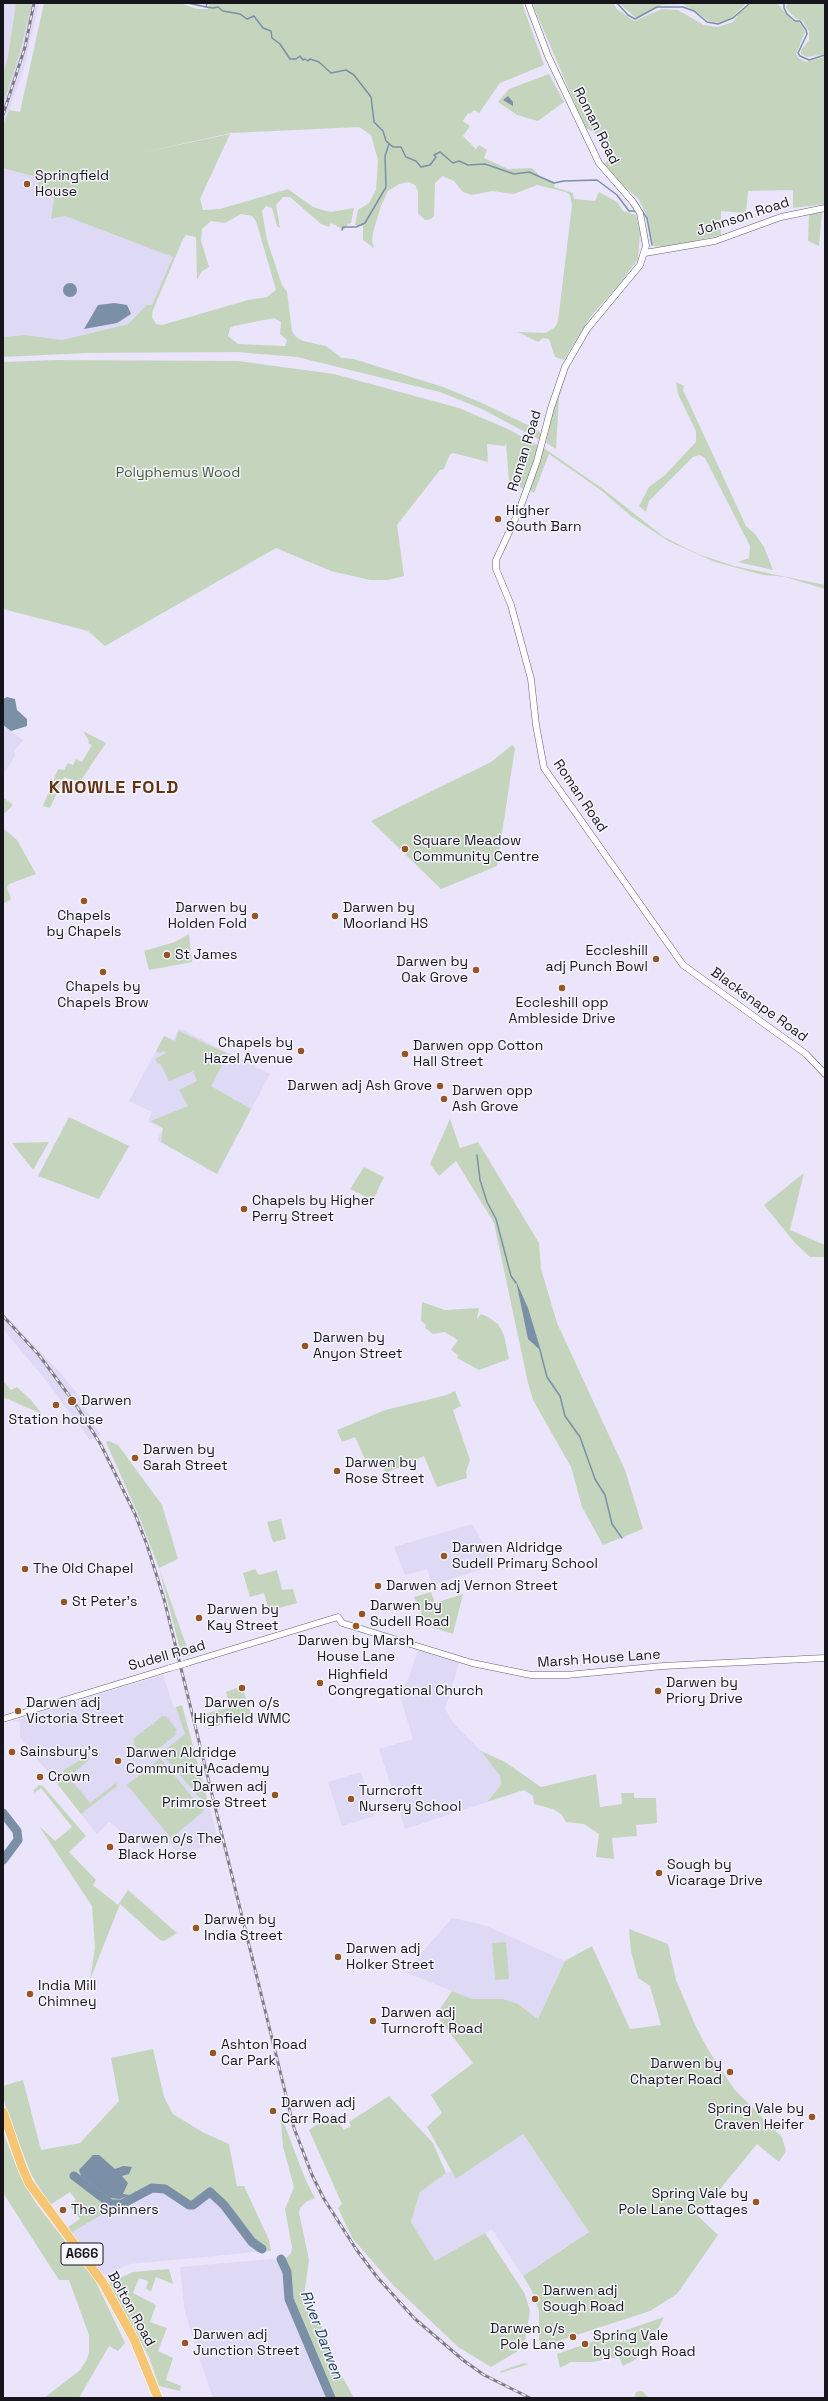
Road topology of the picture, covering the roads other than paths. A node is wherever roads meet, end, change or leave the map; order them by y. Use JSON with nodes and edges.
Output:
{"nodes":[{"id":1,"x":528,"y":3,"type":"edge"},
{"id":2,"x":825,"y":208,"type":"edge"},
{"id":3,"x":645,"y":253,"type":"junction"},
{"id":4,"x":678,"y":958,"type":"joint"},
{"id":5,"x":825,"y":1074,"type":"edge"},
{"id":6,"x":338,"y":1617,"type":"joint"},
{"id":7,"x":825,"y":1658,"type":"edge"},
{"id":8,"x":3,"y":1719,"type":"edge"},
{"id":9,"x":3,"y":2112,"type":"edge"},
{"id":10,"x":158,"y":2398,"type":"edge"}],
"edges":[{"from":1,"to":3,"type":"street","name":"Roman Road"},
{"from":2,"to":3,"type":"street","name":"Johnson Road"},
{"from":3,"to":4,"type":"street","name":"Roman Road"},
{"from":4,"to":5,"type":"street","name":"Blacksnape Road"},
{"from":6,"to":7,"type":"street","name":"Marsh House Lane"},
{"from":6,"to":8,"type":"street","name":"Sudell Road","bridge":true},
{"from":9,"to":10,"type":"highway","name":"Bolton Road","number":"A666"}]}
